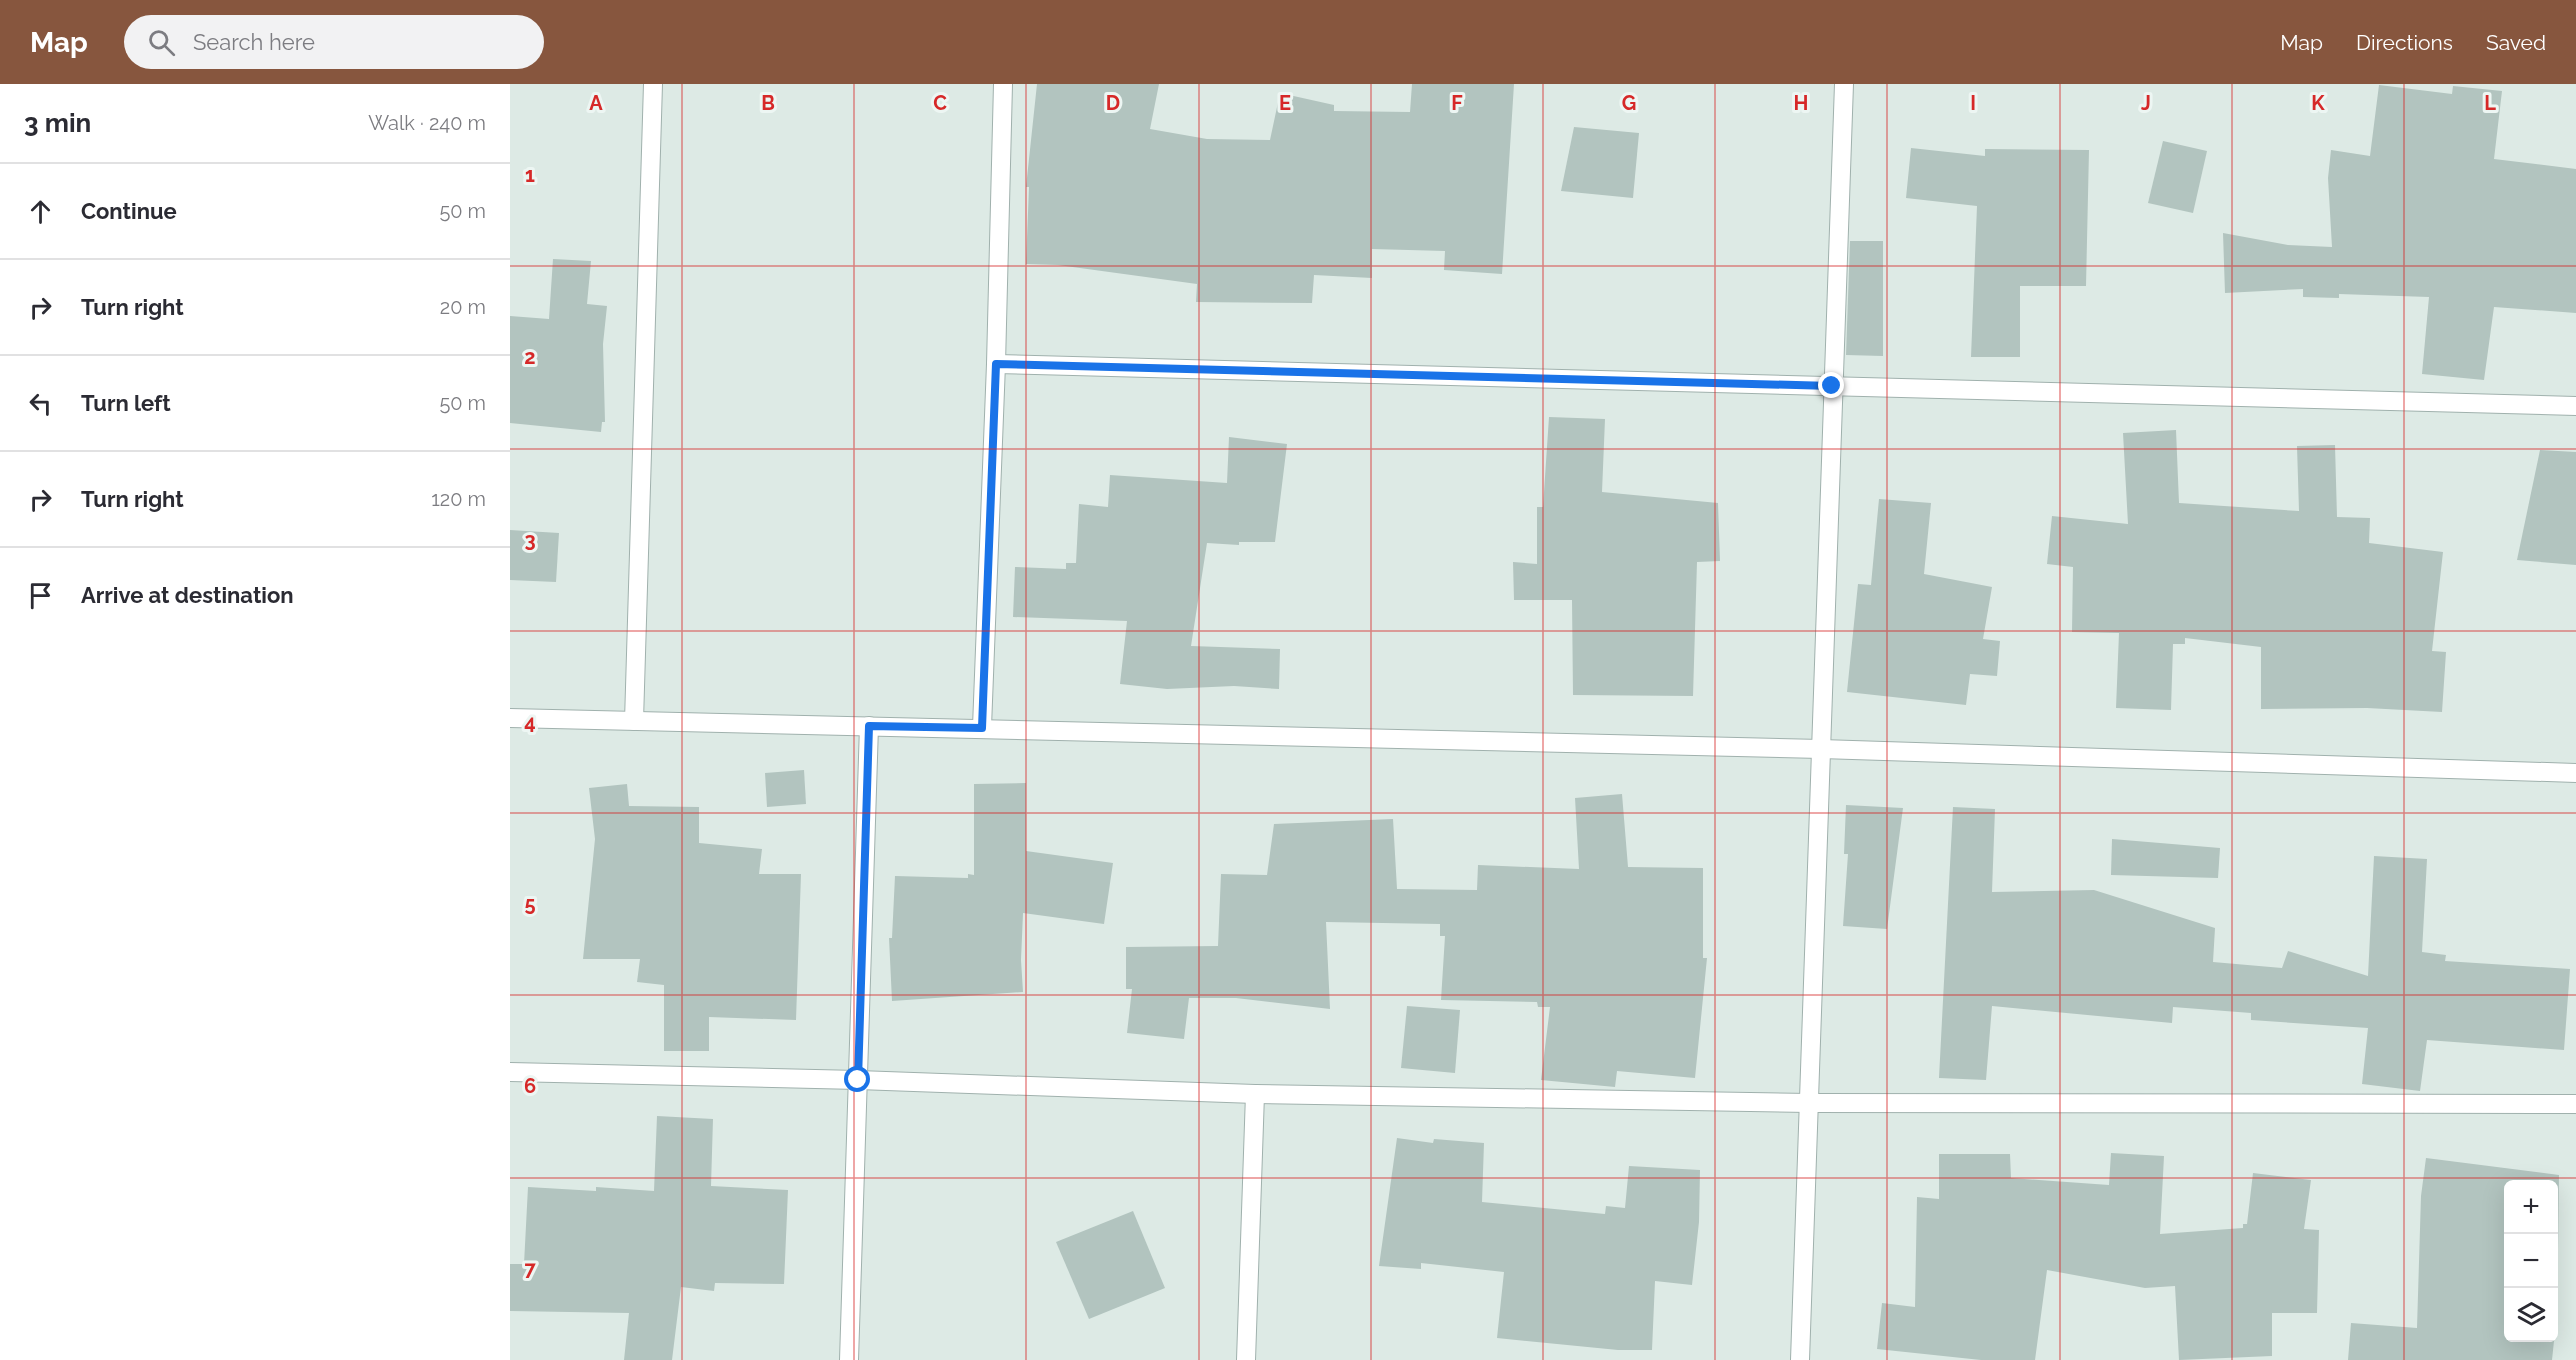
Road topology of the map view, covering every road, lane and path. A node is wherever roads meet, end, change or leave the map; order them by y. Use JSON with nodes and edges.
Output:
{"nodes":[{"id":1,"x":653,"y":84,"type":"edge"},
{"id":2,"x":1003,"y":84,"type":"edge"},
{"id":3,"x":1844,"y":84,"type":"edge"},
{"id":4,"x":996,"y":364,"type":"junction"},
{"id":5,"x":1832,"y":386,"type":"junction"},
{"id":6,"x":2576,"y":405,"type":"edge"},
{"id":7,"x":510,"y":718,"type":"edge"},
{"id":8,"x":634,"y":720,"type":"junction"},
{"id":9,"x":869,"y":726,"type":"junction"},
{"id":10,"x":982,"y":728,"type":"junction"},
{"id":11,"x":1821,"y":749,"type":"junction"},
{"id":12,"x":2576,"y":773,"type":"edge"},
{"id":13,"x":510,"y":1072,"type":"edge"},
{"id":14,"x":858,"y":1080,"type":"junction"},
{"id":15,"x":1255,"y":1094,"type":"junction"},
{"id":16,"x":1809,"y":1103,"type":"junction"},
{"id":17,"x":2576,"y":1104,"type":"edge"},
{"id":18,"x":849,"y":1360,"type":"edge"},
{"id":19,"x":1246,"y":1360,"type":"edge"},
{"id":20,"x":1800,"y":1360,"type":"edge"}],
"edges":[{"from":1,"to":8,"type":"street"},
{"from":2,"to":4,"type":"street"},
{"from":3,"to":5,"type":"street"},
{"from":4,"to":5,"type":"street"},
{"from":4,"to":10,"type":"street"},
{"from":5,"to":6,"type":"street"},
{"from":5,"to":11,"type":"street"},
{"from":7,"to":8,"type":"street"},
{"from":8,"to":9,"type":"street"},
{"from":9,"to":10,"type":"street"},
{"from":9,"to":14,"type":"street"},
{"from":10,"to":11,"type":"street"},
{"from":11,"to":12,"type":"street"},
{"from":11,"to":16,"type":"street"},
{"from":13,"to":14,"type":"street"},
{"from":14,"to":15,"type":"street"},
{"from":14,"to":18,"type":"street"},
{"from":15,"to":16,"type":"street"},
{"from":15,"to":19,"type":"street"},
{"from":16,"to":17,"type":"street"},
{"from":16,"to":20,"type":"street"}]}
